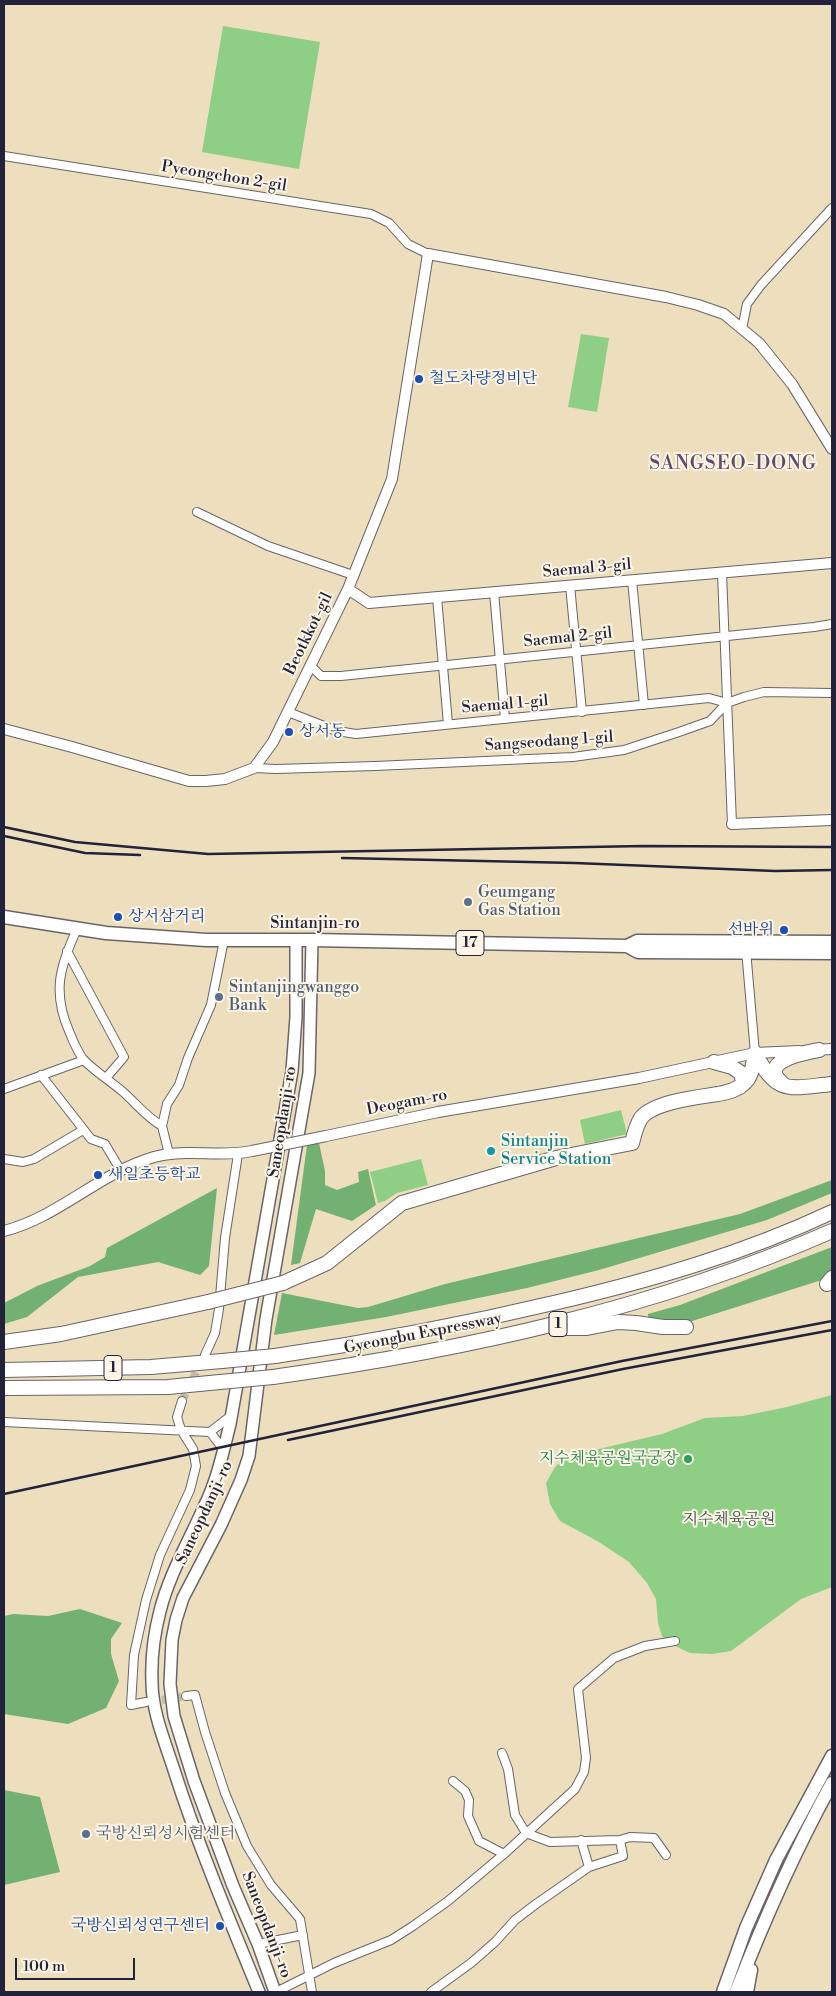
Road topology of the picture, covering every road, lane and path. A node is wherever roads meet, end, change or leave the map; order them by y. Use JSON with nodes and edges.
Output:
{"nodes":[{"id":1,"x":4,"y":156,"type":"edge"},
{"id":2,"x":832,"y":208,"type":"edge"},
{"id":3,"x":428,"y":254,"type":"junction"},
{"id":4,"x":742,"y":328,"type":"junction"},
{"id":5,"x":832,"y":448,"type":"edge"},
{"id":6,"x":197,"y":512,"type":"dead end"},
{"id":7,"x":832,"y":563,"type":"edge"},
{"id":8,"x":722,"y":573,"type":"junction"},
{"id":9,"x":354,"y":574,"type":"junction"},
{"id":10,"x":632,"y":580,"type":"junction"},
{"id":11,"x":570,"y":586,"type":"junction"},
{"id":12,"x":348,"y":589,"type":"junction"},
{"id":13,"x":494,"y":592,"type":"junction"},
{"id":14,"x":437,"y":597,"type":"junction"},
{"id":15,"x":832,"y":624,"type":"edge"},
{"id":16,"x":725,"y":636,"type":"junction"},
{"id":17,"x":638,"y":645,"type":"junction"},
{"id":18,"x":577,"y":651,"type":"junction"},
{"id":19,"x":499,"y":659,"type":"junction"},
{"id":20,"x":310,"y":665,"type":"junction"},
{"id":21,"x":443,"y":665,"type":"junction"},
{"id":22,"x":832,"y":693,"type":"edge"},
{"id":23,"x":727,"y":704,"type":"junction"},
{"id":24,"x":644,"y":706,"type":"junction"},
{"id":25,"x":288,"y":712,"type":"junction"},
{"id":26,"x":582,"y":712,"type":"junction"},
{"id":27,"x":504,"y":719,"type":"junction"},
{"id":28,"x":448,"y":724,"type":"junction"},
{"id":29,"x":4,"y":729,"type":"edge"},
{"id":30,"x":254,"y":768,"type":"junction"},
{"id":31,"x":832,"y":820,"type":"edge"},
{"id":32,"x":732,"y":824,"type":"joint"},
{"id":33,"x":4,"y":917,"type":"edge"},
{"id":34,"x":77,"y":929,"type":"junction"},
{"id":35,"x":224,"y":940,"type":"junction"},
{"id":36,"x":296,"y":940,"type":"junction"},
{"id":37,"x":312,"y":940,"type":"junction"},
{"id":38,"x":832,"y":942,"type":"edge"},
{"id":39,"x":746,"y":947,"type":"junction"},
{"id":40,"x":67,"y":951,"type":"junction"},
{"id":41,"x":832,"y":952,"type":"edge"},
{"id":42,"x":826,"y":1050,"type":"edge"},
{"id":43,"x":755,"y":1053,"type":"junction"},
{"id":44,"x":84,"y":1060,"type":"junction"},
{"id":45,"x":714,"y":1062,"type":"junction"},
{"id":46,"x":40,"y":1076,"type":"junction"},
{"id":47,"x":106,"y":1078,"type":"junction"},
{"id":48,"x":832,"y":1084,"type":"edge"},
{"id":49,"x":740,"y":1087,"type":"junction"},
{"id":50,"x":788,"y":1087,"type":"junction"},
{"id":51,"x":4,"y":1089,"type":"edge"},
{"id":52,"x":162,"y":1126,"type":"junction"},
{"id":53,"x":83,"y":1130,"type":"junction"},
{"id":54,"x":169,"y":1154,"type":"junction"},
{"id":55,"x":238,"y":1154,"type":"junction"},
{"id":56,"x":4,"y":1159,"type":"edge"},
{"id":57,"x":121,"y":1170,"type":"junction"},
{"id":58,"x":832,"y":1212,"type":"edge"},
{"id":59,"x":4,"y":1231,"type":"edge"},
{"id":60,"x":832,"y":1231,"type":"edge"},
{"id":61,"x":543,"y":1328,"type":"junction"},
{"id":62,"x":686,"y":1328,"type":"dead end"},
{"id":63,"x":4,"y":1342,"type":"edge"},
{"id":64,"x":205,"y":1356,"type":"tunnel mouth"},
{"id":65,"x":4,"y":1370,"type":"edge"},
{"id":66,"x":4,"y":1388,"type":"edge"},
{"id":67,"x":182,"y":1401,"type":"tunnel mouth"},
{"id":68,"x":232,"y":1415,"type":"junction"},
{"id":69,"x":4,"y":1422,"type":"edge"},
{"id":70,"x":181,"y":1430,"type":"junction"},
{"id":71,"x":210,"y":1432,"type":"junction"},
{"id":72,"x":224,"y":1450,"type":"junction"},
{"id":73,"x":675,"y":1641,"type":"dead end"},
{"id":74,"x":186,"y":1696,"type":"dead end"},
{"id":75,"x":146,"y":1702,"type":"tunnel mouth"},
{"id":76,"x":502,"y":1753,"type":"dead end"},
{"id":77,"x":832,"y":1756,"type":"edge"},
{"id":78,"x":453,"y":1781,"type":"dead end"},
{"id":79,"x":832,"y":1782,"type":"edge"},
{"id":80,"x":526,"y":1832,"type":"junction"},
{"id":81,"x":581,"y":1840,"type":"junction"},
{"id":82,"x":620,"y":1840,"type":"junction"},
{"id":83,"x":504,"y":1854,"type":"junction"},
{"id":84,"x":666,"y":1854,"type":"dead end"},
{"id":85,"x":589,"y":1867,"type":"junction"},
{"id":86,"x":746,"y":1928,"type":"junction"},
{"id":87,"x":758,"y":1934,"type":"junction"},
{"id":88,"x":303,"y":1935,"type":"junction"},
{"id":89,"x":258,"y":1944,"type":"junction"},
{"id":90,"x":310,"y":1976,"type":"junction"},
{"id":91,"x":259,"y":1992,"type":"edge"},
{"id":92,"x":276,"y":1992,"type":"edge"},
{"id":93,"x":312,"y":1992,"type":"edge"},
{"id":94,"x":431,"y":1992,"type":"edge"},
{"id":95,"x":714,"y":1992,"type":"edge"},
{"id":96,"x":723,"y":1992,"type":"edge"},
{"id":97,"x":736,"y":1992,"type":"edge"},
{"id":98,"x":747,"y":1992,"type":"edge"}],
"edges":[{"from":1,"to":3,"type":"street","name":"Pyeongchon 2-gil"},
{"from":2,"to":4,"type":"street"},
{"from":3,"to":4,"type":"street"},
{"from":3,"to":9,"type":"street","name":"Beotkkot-gil"},
{"from":4,"to":5,"type":"street"},
{"from":6,"to":9,"type":"street"},
{"from":7,"to":8,"type":"street","name":"Saemal 3-gil"},
{"from":8,"to":10,"type":"street","name":"Saemal 3-gil"},
{"from":8,"to":16,"type":"street"},
{"from":9,"to":12,"type":"street","name":"Beotkkot-gil"},
{"from":10,"to":11,"type":"street","name":"Saemal 3-gil"},
{"from":10,"to":17,"type":"street"},
{"from":11,"to":13,"type":"street","name":"Saemal 3-gil"},
{"from":11,"to":18,"type":"street"},
{"from":12,"to":14,"type":"street","name":"Saemal 3-gil"},
{"from":12,"to":20,"type":"street","name":"Beotkkot-gil"},
{"from":13,"to":14,"type":"street","name":"Saemal 3-gil"},
{"from":13,"to":19,"type":"street"},
{"from":14,"to":21,"type":"street"},
{"from":15,"to":16,"type":"street","name":"Saemal 2-gil"},
{"from":16,"to":17,"type":"street","name":"Saemal 2-gil"},
{"from":16,"to":23,"type":"street"},
{"from":17,"to":18,"type":"street","name":"Saemal 2-gil"},
{"from":17,"to":24,"type":"street"},
{"from":18,"to":19,"type":"street","name":"Saemal 2-gil"},
{"from":18,"to":26,"type":"street"},
{"from":19,"to":21,"type":"street","name":"Saemal 2-gil"},
{"from":19,"to":27,"type":"street"},
{"from":20,"to":21,"type":"street","name":"Saemal 2-gil"},
{"from":20,"to":25,"type":"street","name":"Beotkkot-gil"},
{"from":21,"to":28,"type":"street"},
{"from":22,"to":23,"type":"street","name":"Sangseodang 1-gil"},
{"from":23,"to":24,"type":"street","name":"Saemal 1-gil"},
{"from":23,"to":30,"type":"street","name":"Sangseodang 1-gil"},
{"from":23,"to":32,"type":"street"},
{"from":24,"to":26,"type":"street","name":"Saemal 1-gil"},
{"from":25,"to":28,"type":"street","name":"Saemal 1-gil"},
{"from":25,"to":30,"type":"street","name":"Beotkkot-gil"},
{"from":26,"to":27,"type":"street","name":"Saemal 1-gil"},
{"from":27,"to":28,"type":"street","name":"Saemal 1-gil"},
{"from":29,"to":30,"type":"street"},
{"from":31,"to":32,"type":"street"},
{"from":33,"to":34,"type":"main road","name":"Sintanjin-ro","number":"17"},
{"from":34,"to":35,"type":"main road","name":"Sintanjin-ro","number":"17"},
{"from":34,"to":40,"type":"street"},
{"from":35,"to":36,"type":"main road","name":"Sintanjin-ro","number":"17"},
{"from":35,"to":52,"type":"street"},
{"from":36,"to":37,"type":"main road","name":"Sintanjin-ro","number":"17"},
{"from":36,"to":68,"type":"main road","name":"Saneopdanji-ro"},
{"from":37,"to":39,"type":"main road","name":"Sintanjin-ro","number":"17"},
{"from":37,"to":89,"type":"main road","name":"Saneopdanji-ro"},
{"from":38,"to":39,"type":"main road","name":"Sintanjin-ro","number":"17"},
{"from":39,"to":41,"type":"main road","name":"Sintanjin-ro","number":"17"},
{"from":39,"to":43,"type":"street"},
{"from":40,"to":44,"type":"street"},
{"from":40,"to":47,"type":"street"},
{"from":42,"to":43,"type":"street","name":"Deogam-ro"},
{"from":42,"to":50,"type":"highway"},
{"from":43,"to":45,"type":"street","name":"Deogam-ro"},
{"from":43,"to":49,"type":"highway"},
{"from":43,"to":50,"type":"highway"},
{"from":44,"to":46,"type":"street"},
{"from":44,"to":47,"type":"street"},
{"from":45,"to":49,"type":"highway"},
{"from":45,"to":55,"type":"street","name":"Deogam-ro","bridge":true},
{"from":46,"to":51,"type":"street"},
{"from":46,"to":53,"type":"street"},
{"from":47,"to":52,"type":"street"},
{"from":48,"to":50,"type":"highway"},
{"from":49,"to":63,"type":"highway","bridge":true},
{"from":52,"to":54,"type":"street"},
{"from":53,"to":56,"type":"street"},
{"from":53,"to":57,"type":"street"},
{"from":54,"to":55,"type":"street","name":"Deogam-ro"},
{"from":54,"to":57,"type":"street","name":"Deogam-ro"},
{"from":55,"to":64,"type":"street"},
{"from":57,"to":59,"type":"street","name":"Deogam-ro"},
{"from":58,"to":65,"type":"highway","name":"Gyeongbu Expressway","number":"1","bridge":true},
{"from":60,"to":61,"type":"highway","name":"Gyeongbu Expressway","number":"1"},
{"from":61,"to":62,"type":"highway"},
{"from":61,"to":66,"type":"highway","name":"Gyeongbu Expressway","number":"1","bridge":true},
{"from":67,"to":70,"type":"street"},
{"from":68,"to":71,"type":"street"},
{"from":68,"to":72,"type":"main road","name":"Saneopdanji-ro"},
{"from":69,"to":70,"type":"street"},
{"from":70,"to":71,"type":"street"},
{"from":70,"to":75,"type":"street"},
{"from":71,"to":72,"type":"street"},
{"from":72,"to":91,"type":"main road","name":"Saneopdanji-ro"},
{"from":73,"to":80,"type":"street"},
{"from":74,"to":88,"type":"street"},
{"from":76,"to":80,"type":"street"},
{"from":77,"to":86,"type":"main road"},
{"from":78,"to":83,"type":"street"},
{"from":79,"to":87,"type":"main road"},
{"from":80,"to":81,"type":"street"},
{"from":80,"to":83,"type":"street"},
{"from":81,"to":82,"type":"street"},
{"from":81,"to":85,"type":"street"},
{"from":82,"to":84,"type":"street"},
{"from":82,"to":85,"type":"street"},
{"from":83,"to":90,"type":"street"},
{"from":85,"to":94,"type":"street"},
{"from":86,"to":95,"type":"main road"},
{"from":86,"to":96,"type":"main road"},
{"from":87,"to":97,"type":"main road"},
{"from":87,"to":98,"type":"main road"},
{"from":88,"to":89,"type":"street"},
{"from":88,"to":90,"type":"street"},
{"from":89,"to":92,"type":"main road","name":"Saneopdanji-ro"},
{"from":90,"to":92,"type":"street"},
{"from":90,"to":93,"type":"street"}]}
